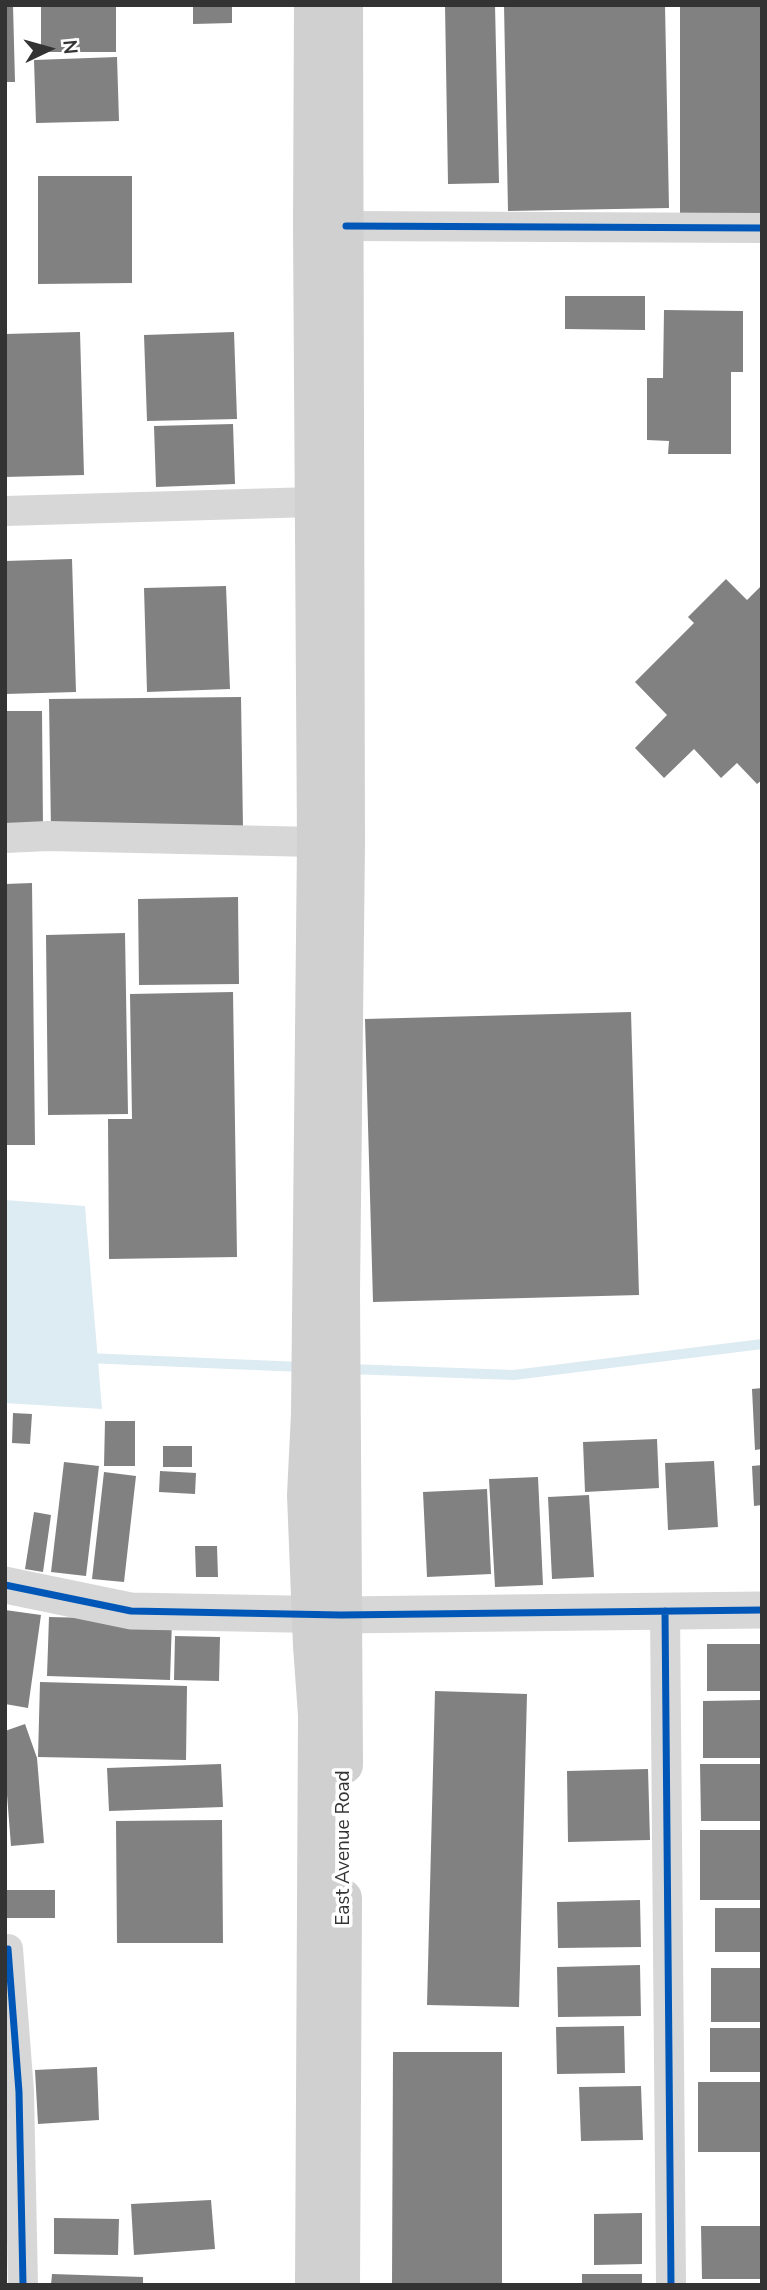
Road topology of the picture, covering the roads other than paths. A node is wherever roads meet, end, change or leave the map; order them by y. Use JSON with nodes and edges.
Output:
{"nodes":[{"id":1,"x":313,"y":5,"type":"edge"},
{"id":2,"x":344,"y":5,"type":"edge"},
{"id":3,"x":329,"y":225,"type":"junction"},
{"id":4,"x":762,"y":228,"type":"edge"},
{"id":5,"x":313,"y":502,"type":"junction"},
{"id":6,"x":5,"y":511,"type":"edge"},
{"id":7,"x":5,"y":838,"type":"edge"},
{"id":8,"x":316,"y":842,"type":"junction"},
{"id":9,"x":326,"y":1291,"type":"junction"},
{"id":10,"x":5,"y":1585,"type":"edge"},
{"id":11,"x":762,"y":1610,"type":"edge"},
{"id":12,"x":665,"y":1611,"type":"junction"},
{"id":13,"x":326,"y":1614,"type":"junction"},
{"id":14,"x":8,"y":1949,"type":"dead end"},
{"id":15,"x":23,"y":2285,"type":"edge"},
{"id":16,"x":314,"y":2285,"type":"edge"},
{"id":17,"x":341,"y":2285,"type":"edge"},
{"id":18,"x":671,"y":2285,"type":"edge"}],
"edges":[{"from":1,"to":3,"type":"main road"},
{"from":2,"to":3,"type":"main road"},
{"from":3,"to":4,"type":"street"},
{"from":3,"to":5,"type":"main road"},
{"from":3,"to":9,"type":"main road"},
{"from":5,"to":6,"type":"street"},
{"from":5,"to":8,"type":"main road"},
{"from":7,"to":8,"type":"street"},
{"from":8,"to":9,"type":"main road"},
{"from":9,"to":13,"type":"main road","name":"East Avenue Road"},
{"from":10,"to":13,"type":"street"},
{"from":11,"to":12,"type":"street"},
{"from":12,"to":13,"type":"street"},
{"from":12,"to":18,"type":"street"},
{"from":13,"to":16,"type":"main road","name":"East Avenue Road"},
{"from":13,"to":17,"type":"main road","name":"East Avenue Road"},
{"from":14,"to":15,"type":"street"}]}
